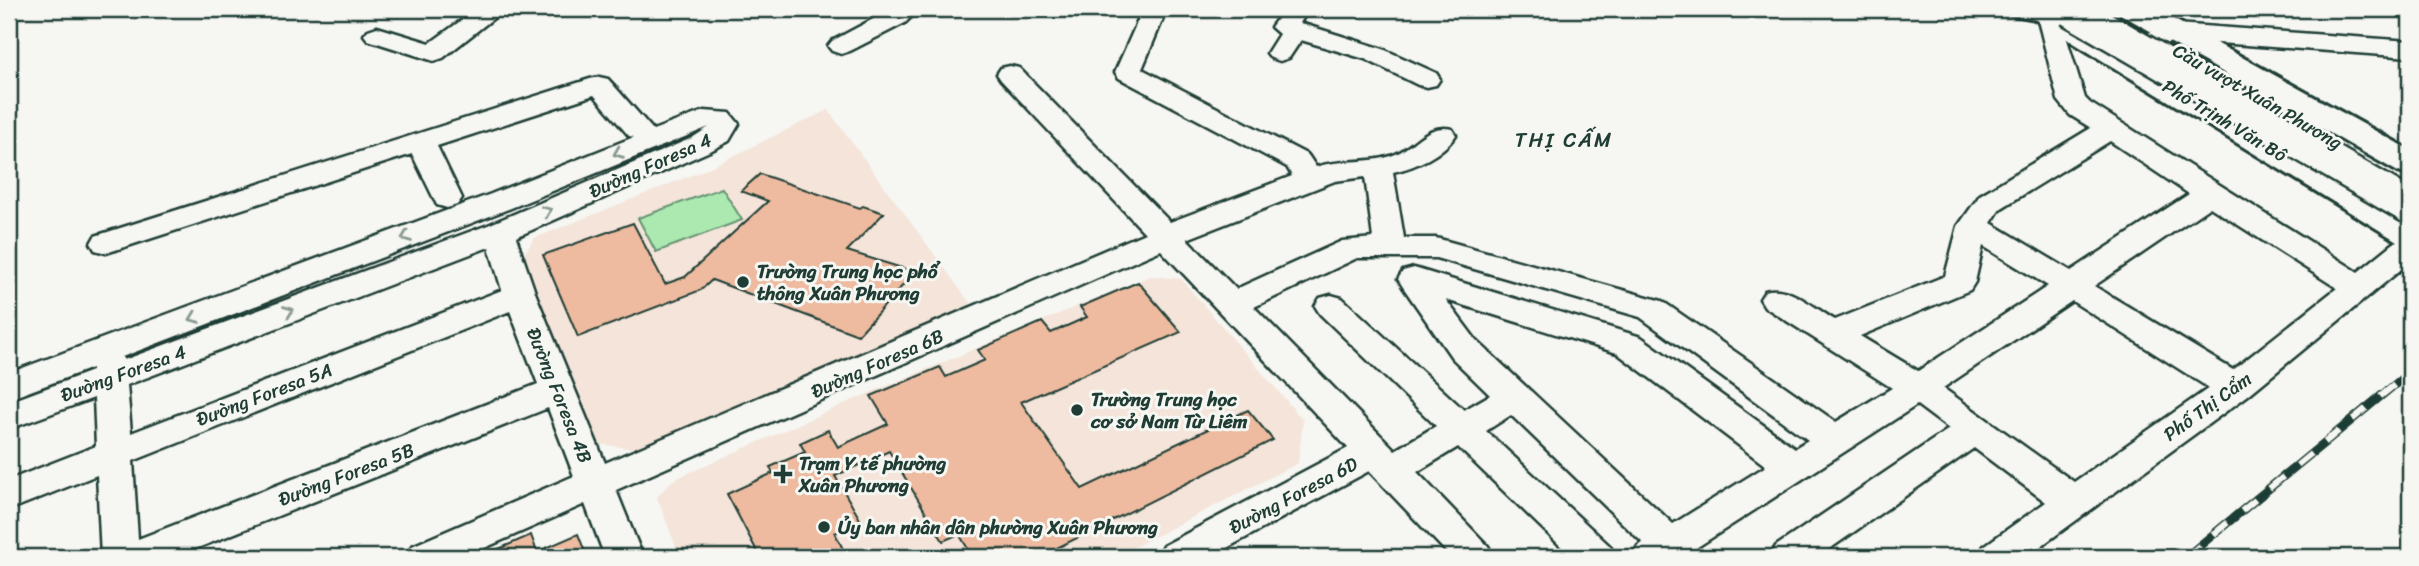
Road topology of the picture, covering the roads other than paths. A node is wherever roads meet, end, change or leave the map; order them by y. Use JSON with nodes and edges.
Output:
{"nodes":[{"id":1,"x":493,"y":9,"type":"edge"},
{"id":2,"x":907,"y":9,"type":"edge"},
{"id":3,"x":1155,"y":9,"type":"edge"},
{"id":4,"x":2016,"y":9,"type":"edge"},
{"id":5,"x":2107,"y":9,"type":"edge"},
{"id":6,"x":2133,"y":9,"type":"edge"},
{"id":7,"x":2053,"y":11,"type":"edge"},
{"id":8,"x":1294,"y":19,"type":"edge"},
{"id":9,"x":2176,"y":32,"type":"junction"},
{"id":10,"x":377,"y":35,"type":"dead end"},
{"id":11,"x":841,"y":46,"type":"dead end"},
{"id":12,"x":2410,"y":49,"type":"edge"},
{"id":13,"x":2112,"y":52,"type":"junction"},
{"id":14,"x":434,"y":53,"type":"junction"},
{"id":15,"x":1280,"y":54,"type":"dead end"},
{"id":16,"x":400,"y":69,"type":"dead end"},
{"id":17,"x":1010,"y":74,"type":"dead end"},
{"id":18,"x":1427,"y":79,"type":"dead end"},
{"id":19,"x":639,"y":130,"type":"dead end"},
{"id":20,"x":2108,"y":130,"type":"junction"},
{"id":21,"x":1442,"y":135,"type":"dead end"},
{"id":22,"x":421,"y":143,"type":"junction"},
{"id":23,"x":2410,"y":164,"type":"edge"},
{"id":24,"x":1378,"y":167,"type":"junction"},
{"id":25,"x":1319,"y":176,"type":"junction"},
{"id":26,"x":2410,"y":183,"type":"edge"},
{"id":27,"x":2210,"y":194,"type":"junction"},
{"id":28,"x":447,"y":198,"type":"dead end"},
{"id":29,"x":2410,"y":207,"type":"edge"},
{"id":30,"x":1973,"y":226,"type":"junction"},
{"id":31,"x":499,"y":232,"type":"junction"},
{"id":32,"x":2410,"y":232,"type":"edge"},
{"id":33,"x":1166,"y":236,"type":"junction"},
{"id":34,"x":106,"y":243,"type":"dead end"},
{"id":35,"x":2410,"y":246,"type":"edge"},
{"id":36,"x":1390,"y":248,"type":"junction"},
{"id":37,"x":2069,"y":287,"type":"junction"},
{"id":38,"x":2359,"y":288,"type":"junction"},
{"id":39,"x":520,"y":295,"type":"junction"},
{"id":40,"x":1776,"y":299,"type":"dead end"},
{"id":41,"x":1232,"y":304,"type":"junction"},
{"id":42,"x":1331,"y":306,"type":"dead end"},
{"id":43,"x":1832,"y":334,"type":"junction"},
{"id":44,"x":108,"y":364,"type":"junction"},
{"id":45,"x":9,"y":386,"type":"edge"},
{"id":46,"x":2235,"y":387,"type":"junction"},
{"id":47,"x":1919,"y":388,"type":"junction"},
{"id":48,"x":558,"y":390,"type":"junction"},
{"id":49,"x":1514,"y":397,"type":"junction"},
{"id":50,"x":9,"y":416,"type":"edge"},
{"id":51,"x":1461,"y":429,"type":"junction"},
{"id":52,"x":1975,"y":429,"type":"junction"},
{"id":53,"x":1835,"y":440,"type":"junction"},
{"id":54,"x":115,"y":452,"type":"junction"},
{"id":55,"x":1382,"y":461,"type":"junction"},
{"id":56,"x":1794,"y":467,"type":"junction"},
{"id":57,"x":595,"y":484,"type":"junction"},
{"id":58,"x":9,"y":495,"type":"edge"},
{"id":59,"x":2073,"y":501,"type":"junction"},
{"id":60,"x":1660,"y":551,"type":"edge"},
{"id":61,"x":120,"y":557,"type":"edge"},
{"id":62,"x":134,"y":557,"type":"edge"},
{"id":63,"x":425,"y":557,"type":"edge"},
{"id":64,"x":624,"y":557,"type":"edge"},
{"id":65,"x":1176,"y":557,"type":"edge"},
{"id":66,"x":1475,"y":557,"type":"edge"},
{"id":67,"x":1597,"y":557,"type":"edge"},
{"id":68,"x":1789,"y":557,"type":"edge"},
{"id":69,"x":1997,"y":557,"type":"edge"}],
"edges":[{"from":1,"to":14,"type":"street"},
{"from":2,"to":11,"type":"street"},
{"from":3,"to":25,"type":"street"},
{"from":4,"to":7,"type":"street"},
{"from":5,"to":26,"type":"main road","name":"Cầu vượt Xuân Phương"},
{"from":6,"to":9,"type":"main road"},
{"from":7,"to":13,"type":"main road","name":"Phố Trịnh Văn Bô"},
{"from":7,"to":20,"type":"street"},
{"from":7,"to":29,"type":"main road","name":"Cầu vượt Xuân Phương","bridge":true},
{"from":8,"to":15,"type":"street"},
{"from":8,"to":18,"type":"street"},
{"from":9,"to":12,"type":"street"},
{"from":9,"to":13,"type":"street"},
{"from":9,"to":23,"type":"main road"},
{"from":10,"to":14,"type":"street"},
{"from":13,"to":32,"type":"main road","name":"Phố Trịnh Văn Bô"},
{"from":14,"to":16,"type":"street"},
{"from":17,"to":33,"type":"street"},
{"from":19,"to":22,"type":"street"},
{"from":20,"to":27,"type":"street"},
{"from":20,"to":30,"type":"street"},
{"from":21,"to":24,"type":"street","name":"Đường Foresa 6B"},
{"from":22,"to":28,"type":"street"},
{"from":22,"to":34,"type":"street"},
{"from":24,"to":25,"type":"street","name":"Đường Foresa 6B"},
{"from":24,"to":36,"type":"street"},
{"from":25,"to":33,"type":"street","name":"Đường Foresa 6B"},
{"from":27,"to":37,"type":"street"},
{"from":27,"to":38,"type":"street"},
{"from":30,"to":37,"type":"street"},
{"from":30,"to":43,"type":"street"},
{"from":31,"to":39,"type":"street","name":"Đường Foresa 4B"},
{"from":44,"to":31,"type":"street","name":"Đường Foresa 4","one_way":true},
{"from":31,"to":44,"type":"street","name":"Đường Foresa 4","one_way":true},
{"from":33,"to":41,"type":"street"},
{"from":33,"to":57,"type":"street","name":"Đường Foresa 6B"},
{"from":35,"to":38,"type":"street","name":"Phố Thị Cẩm"},
{"from":36,"to":41,"type":"street"},
{"from":36,"to":53,"type":"street"},
{"from":37,"to":46,"type":"street"},
{"from":37,"to":47,"type":"street"},
{"from":38,"to":46,"type":"street","name":"Phố Thị Cẩm"},
{"from":39,"to":48,"type":"street","name":"Đường Foresa 4B"},
{"from":39,"to":54,"type":"street","name":"Đường Foresa 5A"},
{"from":40,"to":43,"type":"street"},
{"from":41,"to":55,"type":"street"},
{"from":42,"to":51,"type":"street"},
{"from":43,"to":47,"type":"street"},
{"from":44,"to":45,"type":"street","name":"Đường Foresa 4"},
{"from":44,"to":50,"type":"street","name":"Đường Foresa 4"},
{"from":44,"to":54,"type":"street"},
{"from":46,"to":59,"type":"street","name":"Phố Thị Cẩm"},
{"from":47,"to":52,"type":"street"},
{"from":47,"to":53,"type":"street"},
{"from":48,"to":57,"type":"street","name":"Đường Foresa 4B"},
{"from":48,"to":62,"type":"street","name":"Đường Foresa 5B"},
{"from":49,"to":51,"type":"street","name":"Đường Foresa 6D"},
{"from":49,"to":56,"type":"street"},
{"from":49,"to":60,"type":"street"},
{"from":51,"to":55,"type":"street","name":"Đường Foresa 6D"},
{"from":51,"to":67,"type":"street"},
{"from":52,"to":59,"type":"street"},
{"from":52,"to":68,"type":"street"},
{"from":53,"to":56,"type":"street"},
{"from":54,"to":58,"type":"street","name":"Đường Foresa 5A"},
{"from":54,"to":61,"type":"street"},
{"from":55,"to":65,"type":"street","name":"Đường Foresa 6D"},
{"from":55,"to":66,"type":"street"},
{"from":56,"to":60,"type":"street"},
{"from":57,"to":63,"type":"street","name":"Đường Foresa 6B"},
{"from":57,"to":64,"type":"street","name":"Đường Foresa 4B"},
{"from":59,"to":69,"type":"street","name":"Phố Thị Cẩm"}]}
